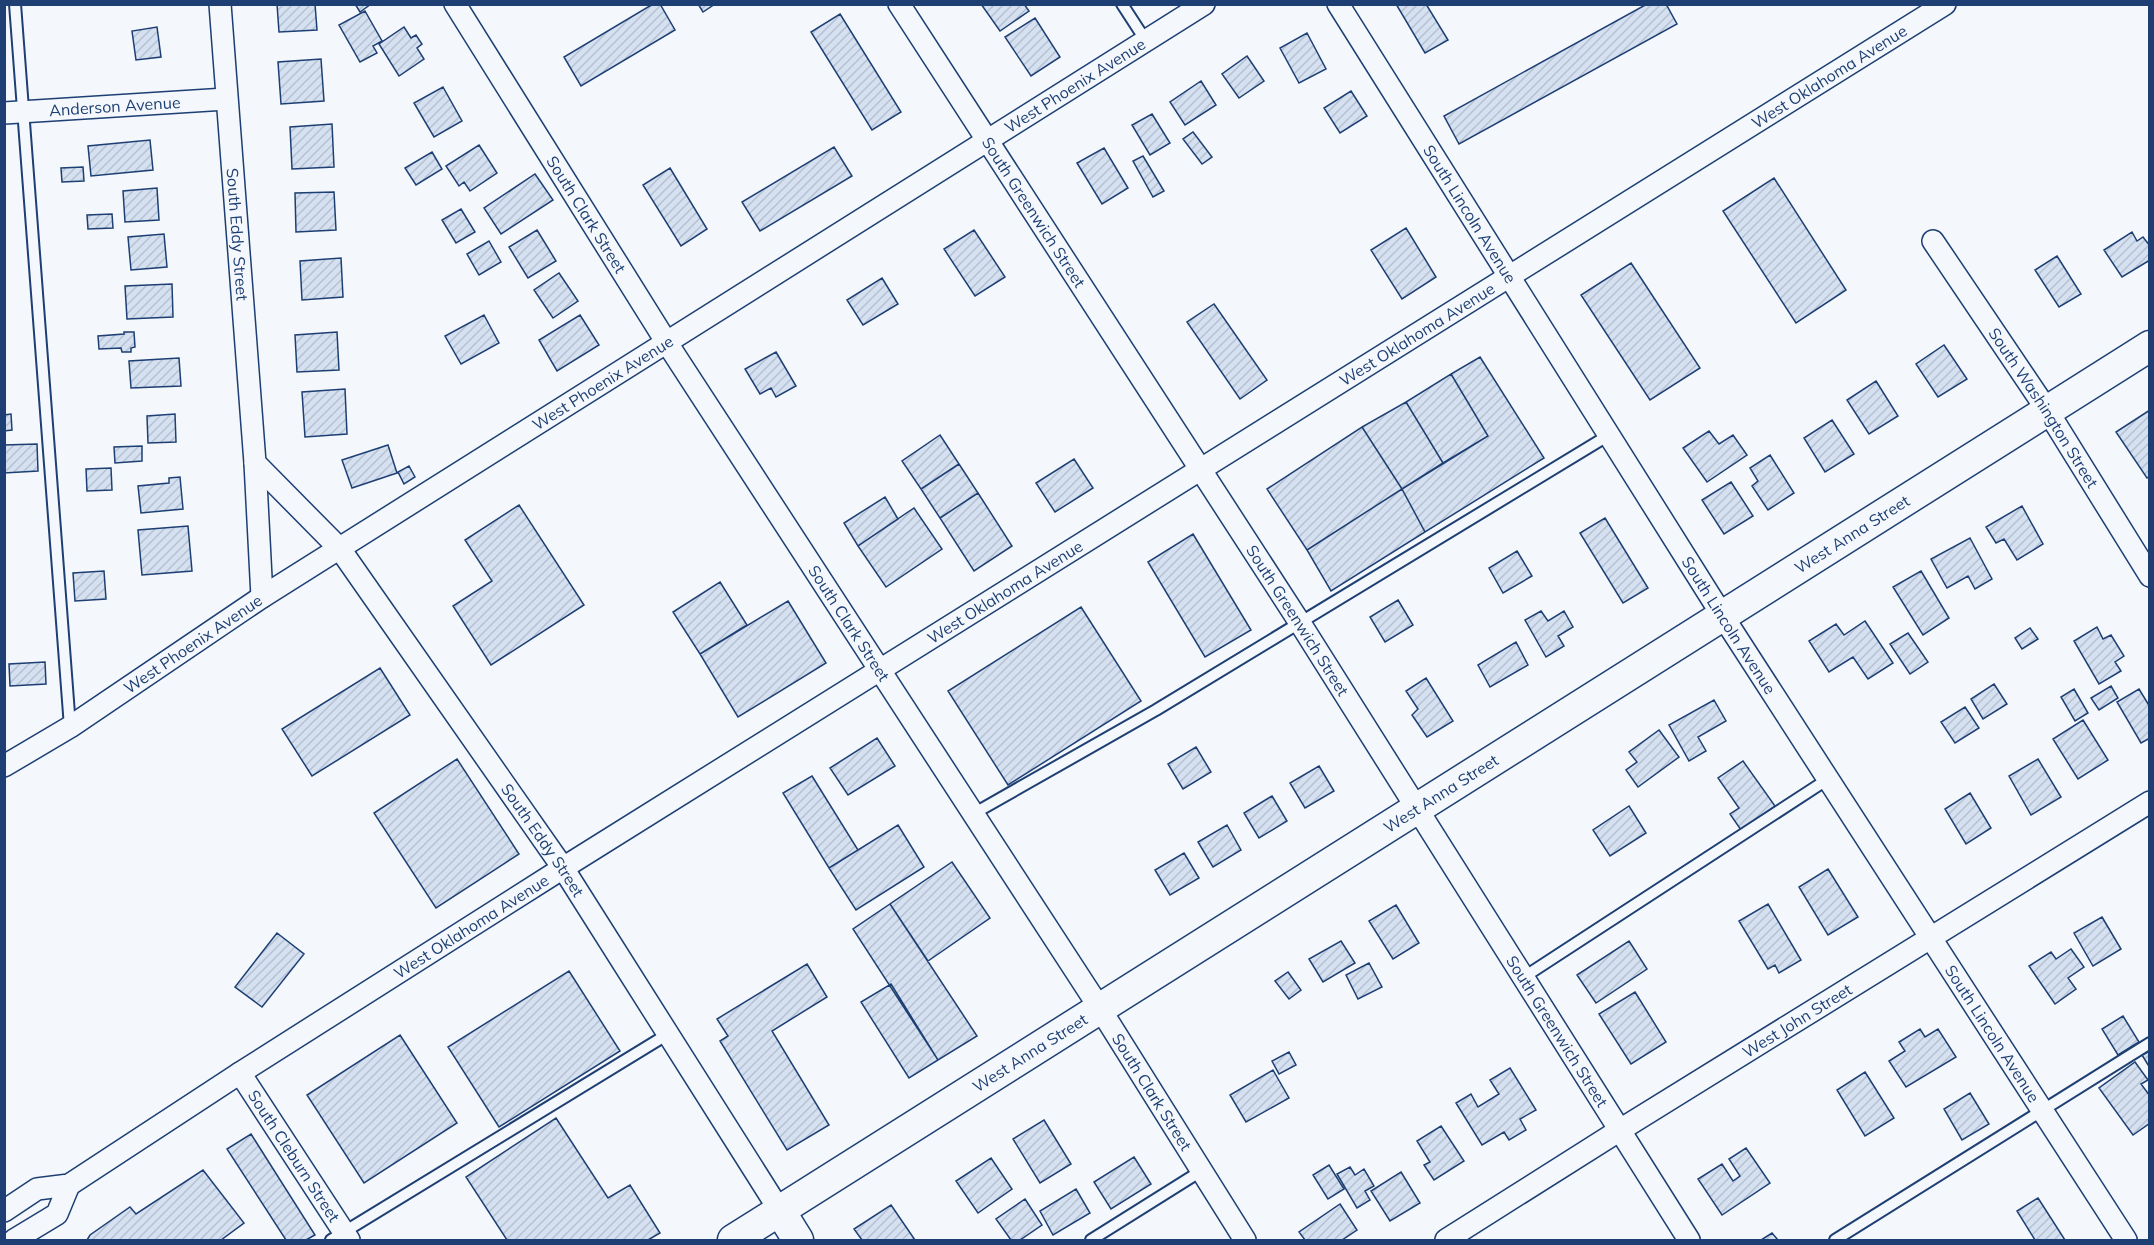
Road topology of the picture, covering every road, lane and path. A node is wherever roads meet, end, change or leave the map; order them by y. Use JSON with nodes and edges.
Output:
{"nodes":[{"id":1,"x":15,"y":4,"type":"edge"},
{"id":2,"x":220,"y":4,"type":"edge"},
{"id":3,"x":455,"y":4,"type":"edge"},
{"id":4,"x":899,"y":4,"type":"edge"},
{"id":5,"x":1122,"y":4,"type":"edge"},
{"id":6,"x":1204,"y":4,"type":"edge"},
{"id":7,"x":1338,"y":4,"type":"edge"},
{"id":8,"x":1945,"y":4,"type":"edge"},
{"id":9,"x":1146,"y":41,"type":"junction"},
{"id":10,"x":226,"y":99,"type":"junction"},
{"id":11,"x":14,"y":112,"type":"edge"},
{"id":12,"x":987,"y":141,"type":"junction"},
{"id":13,"x":1933,"y":242,"type":"dead end"},
{"id":14,"x":1510,"y":278,"type":"junction"},
{"id":15,"x":667,"y":343,"type":"junction"},
{"id":16,"x":2150,"y":346,"type":"edge"},
{"id":17,"x":2047,"y":410,"type":"junction"},
{"id":18,"x":1609,"y":435,"type":"junction"},
{"id":19,"x":255,"y":464,"type":"junction"},
{"id":20,"x":1202,"y":471,"type":"junction"},
{"id":21,"x":340,"y":549,"type":"junction"},
{"id":22,"x":2150,"y":576,"type":"edge"},
{"id":23,"x":262,"y":597,"type":"junction"},
{"id":24,"x":1722,"y":615,"type":"junction"},
{"id":25,"x":1300,"y":623,"type":"junction"},
{"id":26,"x":880,"y":671,"type":"junction"},
{"id":27,"x":70,"y":726,"type":"junction"},
{"id":28,"x":4,"y":766,"type":"edge"},
{"id":29,"x":1828,"y":779,"type":"junction"},
{"id":30,"x":2150,"y":802,"type":"edge"},
{"id":31,"x":1417,"y":807,"type":"junction"},
{"id":32,"x":973,"y":814,"type":"junction"},
{"id":33,"x":563,"y":868,"type":"junction"},
{"id":34,"x":1931,"y":938,"type":"junction"},
{"id":35,"x":1524,"y":977,"type":"junction"},
{"id":36,"x":1099,"y":1007,"type":"junction"},
{"id":37,"x":668,"y":1034,"type":"junction"},
{"id":38,"x":2150,"y":1043,"type":"edge"},
{"id":39,"x":240,"y":1073,"type":"junction"},
{"id":40,"x":2042,"y":1110,"type":"junction"},
{"id":41,"x":1620,"y":1130,"type":"junction"},
{"id":42,"x":1201,"y":1171,"type":"junction"},
{"id":43,"x":69,"y":1185,"type":"junction"},
{"id":44,"x":4,"y":1211,"type":"edge"},
{"id":45,"x":780,"y":1211,"type":"junction"},
{"id":46,"x":341,"y":1238,"type":"edge"},
{"id":47,"x":14,"y":1240,"type":"edge"},
{"id":48,"x":733,"y":1240,"type":"edge"},
{"id":49,"x":798,"y":1240,"type":"edge"},
{"id":50,"x":1091,"y":1240,"type":"edge"},
{"id":51,"x":1245,"y":1240,"type":"edge"},
{"id":52,"x":1446,"y":1240,"type":"edge"},
{"id":53,"x":1689,"y":1240,"type":"edge"},
{"id":54,"x":1835,"y":1240,"type":"edge"},
{"id":55,"x":2126,"y":1240,"type":"edge"}],
"edges":[{"from":1,"to":11,"type":"lane"},
{"from":2,"to":10,"type":"street","name":"South Eddy Street"},
{"from":3,"to":15,"type":"street","name":"South Clark Street"},
{"from":4,"to":12,"type":"street","name":"South Greenwich Street"},
{"from":5,"to":9,"type":"lane"},
{"from":6,"to":9,"type":"street","name":"West Phoenix Avenue"},
{"from":7,"to":14,"type":"street","name":"South Lincoln Avenue"},
{"from":8,"to":14,"type":"street","name":"West Oklahoma Avenue"},
{"from":9,"to":12,"type":"street","name":"West Phoenix Avenue"},
{"from":10,"to":11,"type":"street","name":"Anderson Avenue"},
{"from":10,"to":19,"type":"street","name":"South Eddy Street"},
{"from":11,"to":27,"type":"lane"},
{"from":12,"to":15,"type":"street","name":"West Phoenix Avenue"},
{"from":12,"to":20,"type":"street","name":"South Greenwich Street"},
{"from":13,"to":17,"type":"street","name":"South Washington Street"},
{"from":14,"to":18,"type":"street","name":"South Lincoln Avenue"},
{"from":14,"to":20,"type":"street","name":"West Oklahoma Avenue"},
{"from":15,"to":21,"type":"street","name":"West Phoenix Avenue"},
{"from":15,"to":26,"type":"street","name":"South Clark Street"},
{"from":16,"to":17,"type":"main road","name":"West Anna Street"},
{"from":17,"to":22,"type":"street","name":"South Washington Street"},
{"from":17,"to":24,"type":"main road","name":"West Anna Street"},
{"from":18,"to":24,"type":"street","name":"South Lincoln Avenue"},
{"from":18,"to":25,"type":"lane"},
{"from":19,"to":21,"type":"street","name":"South Eddy Street"},
{"from":19,"to":23,"type":"street","name":"South Eddy Street"},
{"from":20,"to":25,"type":"street","name":"South Greenwich Street"},
{"from":20,"to":26,"type":"street","name":"West Oklahoma Avenue"},
{"from":21,"to":23,"type":"street","name":"West Phoenix Avenue"},
{"from":21,"to":33,"type":"street","name":"South Eddy Street"},
{"from":23,"to":27,"type":"street","name":"West Phoenix Avenue"},
{"from":24,"to":29,"type":"street","name":"South Lincoln Avenue"},
{"from":24,"to":31,"type":"main road","name":"West Anna Street"},
{"from":25,"to":31,"type":"street","name":"South Greenwich Street"},
{"from":25,"to":32,"type":"lane"},
{"from":26,"to":32,"type":"street","name":"South Clark Street"},
{"from":26,"to":33,"type":"street","name":"West Oklahoma Avenue"},
{"from":27,"to":28,"type":"street","name":"West Phoenix Avenue"},
{"from":29,"to":34,"type":"street","name":"South Lincoln Avenue"},
{"from":29,"to":35,"type":"lane"},
{"from":30,"to":34,"type":"street","name":"West John Street"},
{"from":31,"to":35,"type":"street","name":"South Greenwich Street"},
{"from":31,"to":36,"type":"main road","name":"West Anna Street"},
{"from":32,"to":36,"type":"street","name":"South Clark Street"},
{"from":33,"to":37,"type":"street","name":"South Eddy Street"},
{"from":33,"to":39,"type":"street","name":"West Oklahoma Avenue"},
{"from":34,"to":40,"type":"street","name":"South Lincoln Avenue"},
{"from":34,"to":41,"type":"street","name":"West John Street"},
{"from":35,"to":41,"type":"street","name":"South Greenwich Street"},
{"from":36,"to":42,"type":"street","name":"South Clark Street"},
{"from":36,"to":45,"type":"main road","name":"West Anna Street"},
{"from":37,"to":45,"type":"street","name":"South Eddy Street"},
{"from":37,"to":46,"type":"lane"},
{"from":38,"to":40,"type":"lane"},
{"from":39,"to":43,"type":"street","name":"West Oklahoma Avenue"},
{"from":39,"to":46,"type":"street","name":"South Cleburn Street"},
{"from":40,"to":54,"type":"lane"},
{"from":40,"to":55,"type":"street","name":"South Lincoln Avenue"},
{"from":41,"to":52,"type":"street","name":"West John Street"},
{"from":41,"to":53,"type":"street","name":"South Greenwich Street"},
{"from":42,"to":50,"type":"lane"},
{"from":42,"to":51,"type":"street","name":"South Clark Street"},
{"from":43,"to":44,"type":"street","name":"West Oklahoma Avenue"},
{"from":43,"to":47,"type":"street"},
{"from":45,"to":48,"type":"main road","name":"West Anna Street"},
{"from":45,"to":49,"type":"main road","name":"South Eddy Street"}]}
